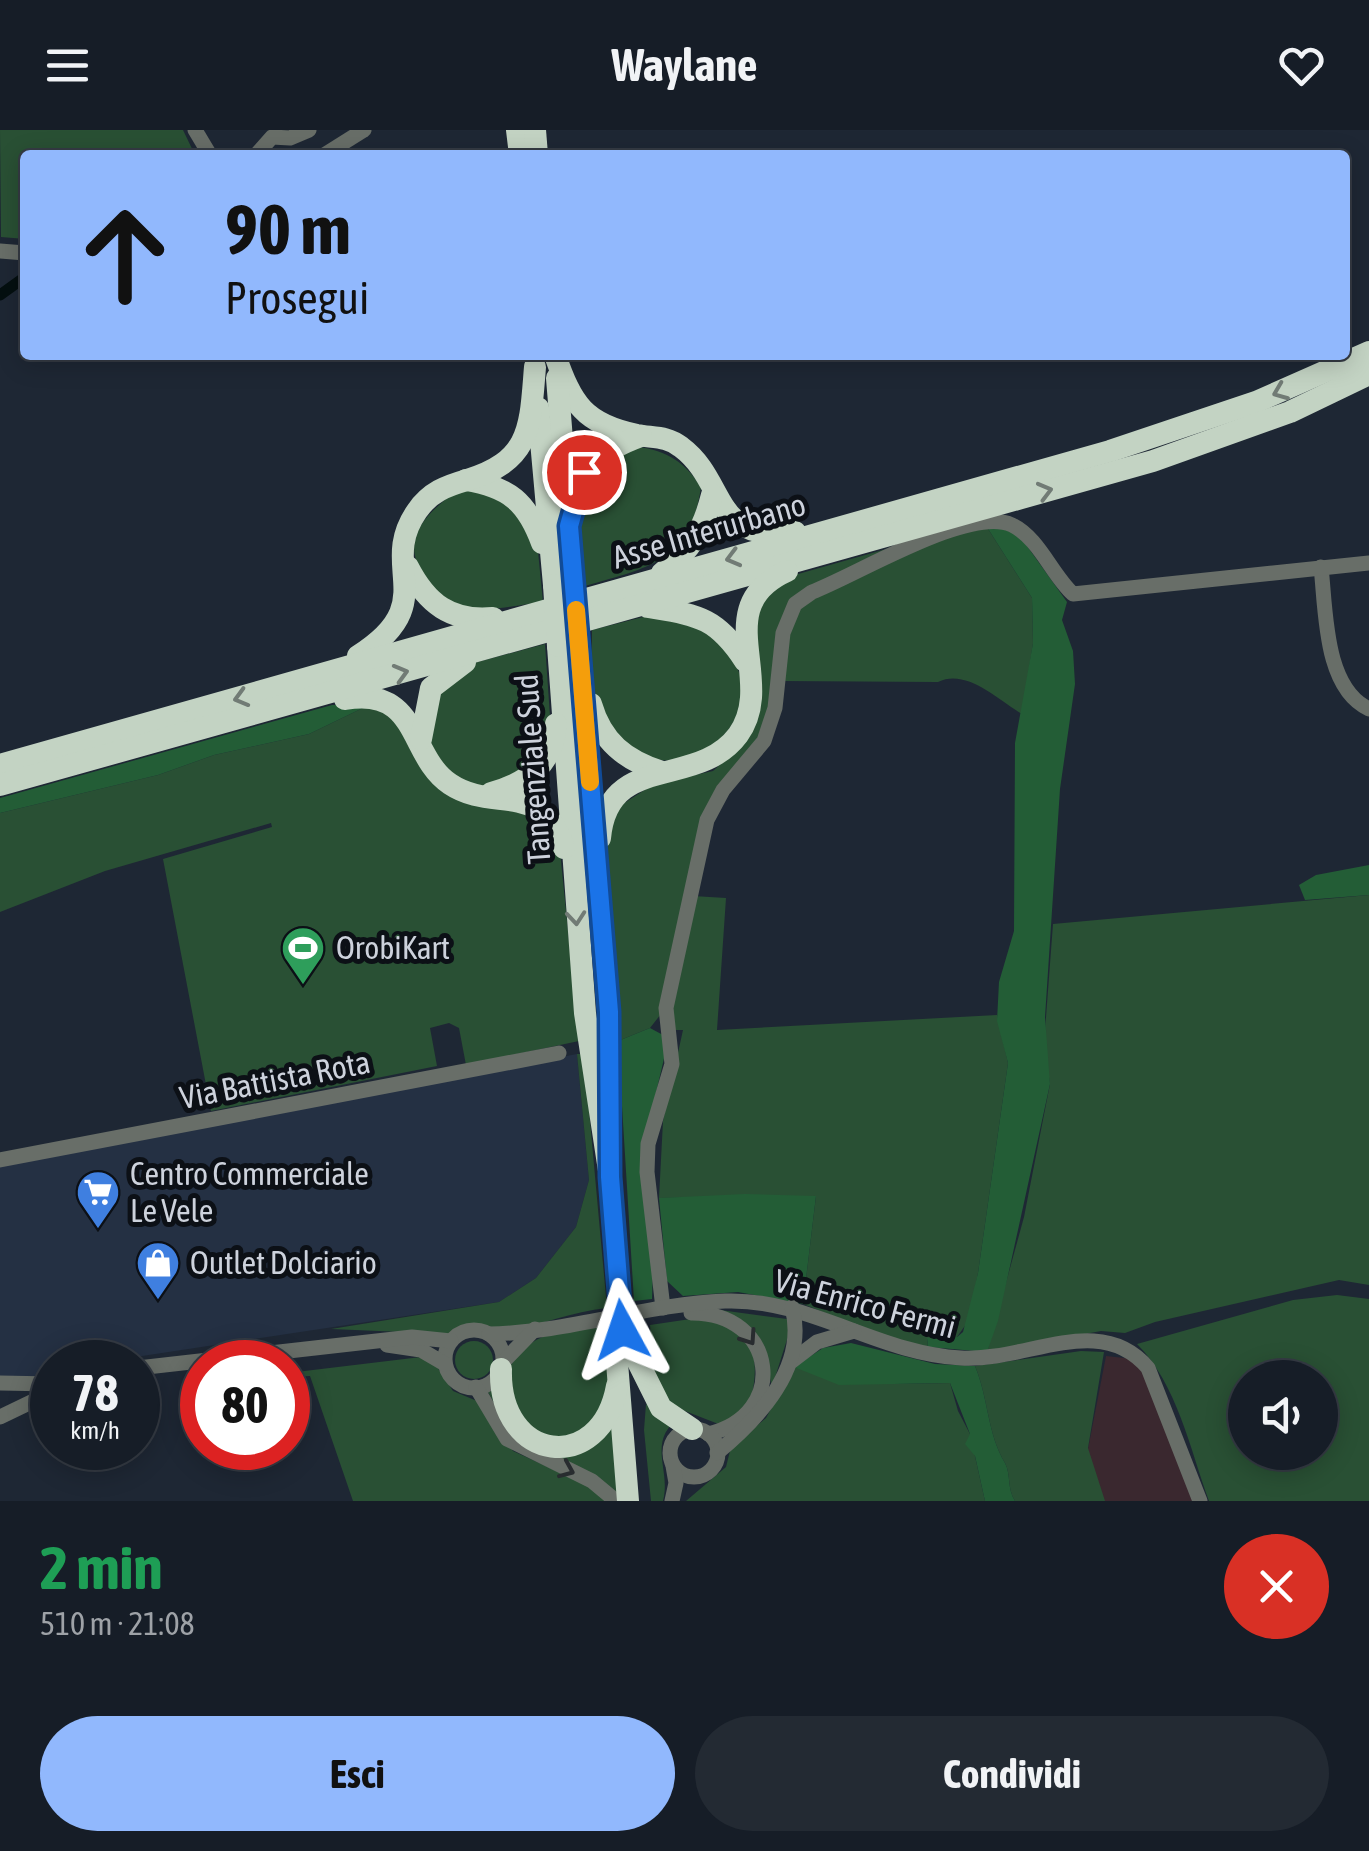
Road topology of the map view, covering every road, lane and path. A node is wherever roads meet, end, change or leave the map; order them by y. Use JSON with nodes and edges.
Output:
{"nodes":[{"id":1,"x":309,"y":130,"type":"edge"},
{"id":2,"x":364,"y":130,"type":"edge"},
{"id":3,"x":263,"y":150,"type":"edge"},
{"id":4,"x":332,"y":150,"type":"edge"},
{"id":5,"x":541,"y":360,"type":"edge"},
{"id":6,"x":541,"y":360,"type":"edge"},
{"id":7,"x":541,"y":360,"type":"edge"},
{"id":8,"x":542,"y":360,"type":"edge"},
{"id":9,"x":1350,"y":360,"type":"edge"},
{"id":10,"x":1369,"y":374,"type":"edge"},
{"id":11,"x":641,"y":436,"type":"junction"},
{"id":12,"x":465,"y":480,"type":"junction"},
{"id":13,"x":712,"y":495,"type":"junction"},
{"id":14,"x":569,"y":526,"type":"junction"},
{"id":15,"x":863,"y":532,"type":"junction"},
{"id":16,"x":405,"y":560,"type":"junction"},
{"id":17,"x":1369,"y":563,"type":"edge"},
{"id":18,"x":1321,"y":567,"type":"junction"},
{"id":19,"x":651,"y":582,"type":"junction"},
{"id":20,"x":554,"y":585,"type":"junction"},
{"id":21,"x":639,"y":605,"type":"junction"},
{"id":22,"x":540,"y":612,"type":"junction"},
{"id":23,"x":568,"y":644,"type":"junction"},
{"id":24,"x":474,"y":652,"type":"junction"},
{"id":25,"x":750,"y":668,"type":"junction"},
{"id":26,"x":332,"y":682,"type":"junction"},
{"id":27,"x":1369,"y":709,"type":"edge"},
{"id":28,"x":421,"y":739,"type":"junction"},
{"id":29,"x":0,"y":765,"type":"edge"},
{"id":30,"x":662,"y":772,"type":"junction"},
{"id":31,"x":0,"y":784,"type":"edge"},
{"id":32,"x":485,"y":794,"type":"junction"},
{"id":33,"x":572,"y":876,"type":"junction"},
{"id":34,"x":600,"y":901,"type":"junction"},
{"id":35,"x":559,"y":1053,"type":"dead end"},
{"id":36,"x":0,"y":1160,"type":"edge"},
{"id":37,"x":610,"y":1177,"type":"junction"},
{"id":38,"x":792,"y":1307,"type":"junction"},
{"id":39,"x":662,"y":1308,"type":"junction"},
{"id":40,"x":535,"y":1329,"type":"junction"},
{"id":41,"x":622,"y":1330,"type":"junction"},
{"id":42,"x":854,"y":1331,"type":"junction"},
{"id":43,"x":490,"y":1334,"type":"junction"},
{"id":44,"x":451,"y":1341,"type":"junction"},
{"id":45,"x":373,"y":1344,"type":"junction"},
{"id":46,"x":446,"y":1364,"type":"junction"},
{"id":47,"x":160,"y":1365,"type":"edge"},
{"id":48,"x":502,"y":1366,"type":"junction"},
{"id":49,"x":785,"y":1368,"type":"junction"},
{"id":50,"x":0,"y":1383,"type":"edge"},
{"id":51,"x":30,"y":1384,"type":"edge"},
{"id":52,"x":618,"y":1386,"type":"junction"},
{"id":53,"x":476,"y":1388,"type":"junction"},
{"id":54,"x":30,"y":1403,"type":"edge"},
{"id":55,"x":0,"y":1418,"type":"edge"},
{"id":56,"x":700,"y":1431,"type":"junction"},
{"id":57,"x":718,"y":1452,"type":"junction"},
{"id":58,"x":672,"y":1462,"type":"junction"},
{"id":59,"x":701,"y":1475,"type":"junction"},
{"id":60,"x":616,"y":1501,"type":"edge"},
{"id":61,"x":628,"y":1501,"type":"edge"},
{"id":62,"x":640,"y":1501,"type":"edge"},
{"id":63,"x":674,"y":1501,"type":"edge"},
{"id":64,"x":1200,"y":1501,"type":"edge"}],
"edges":[{"from":1,"to":3,"type":"street"},
{"from":2,"to":4,"type":"street"},
{"from":5,"to":12,"type":"highway"},
{"from":6,"to":14,"type":"highway","name":"Tangenziale Sud"},
{"from":7,"to":20,"type":"highway","name":"Tangenziale Sud"},
{"from":8,"to":11,"type":"highway"},
{"from":9,"to":15,"type":"highway","name":"Asse Interurbano","one_way":true},
{"from":15,"to":10,"type":"highway","name":"Asse Interurbano","one_way":true},
{"from":11,"to":13,"type":"highway"},
{"from":11,"to":14,"type":"highway"},
{"from":12,"to":16,"type":"highway"},
{"from":12,"to":20,"type":"highway"},
{"from":13,"to":15,"type":"highway"},
{"from":13,"to":19,"type":"highway"},
{"from":14,"to":23,"type":"highway","name":"Tangenziale Sud","bridge":true},
{"from":15,"to":19,"type":"highway","name":"Asse Interurbano","one_way":true},
{"from":15,"to":21,"type":"highway","name":"Asse Interurbano"},
{"from":15,"to":25,"type":"highway"},
{"from":16,"to":22,"type":"highway"},
{"from":16,"to":26,"type":"highway"},
{"from":17,"to":18,"type":"street"},
{"from":18,"to":27,"type":"street"},
{"from":18,"to":39,"type":"street"},
{"from":19,"to":22,"type":"highway","name":"Asse Interurbano"},
{"from":20,"to":23,"type":"highway","name":"Tangenziale Sud","bridge":true},
{"from":21,"to":24,"type":"highway","name":"Asse Interurbano"},
{"from":21,"to":25,"type":"highway"},
{"from":22,"to":26,"type":"highway","name":"Asse Interurbano"},
{"from":23,"to":30,"type":"highway"},
{"from":23,"to":32,"type":"highway"},
{"from":23,"to":33,"type":"highway","name":"Tangenziale Sud"},
{"from":23,"to":34,"type":"highway","name":"Tangenziale Sud"},
{"from":26,"to":24,"type":"highway","name":"Asse Interurbano","one_way":true},
{"from":24,"to":28,"type":"highway"},
{"from":25,"to":30,"type":"highway"},
{"from":26,"to":28,"type":"highway"},
{"from":26,"to":29,"type":"highway","name":"Asse Interurbano","one_way":true},
{"from":26,"to":31,"type":"highway","name":"Asse Interurbano"},
{"from":28,"to":32,"type":"highway"},
{"from":30,"to":34,"type":"highway"},
{"from":32,"to":33,"type":"highway"},
{"from":33,"to":37,"type":"highway","name":"Tangenziale Sud","one_way":true},
{"from":34,"to":37,"type":"highway","name":"Tangenziale Sud"},
{"from":35,"to":36,"type":"street","name":"Via Battista Rota"},
{"from":37,"to":41,"type":"highway","bridge":true},
{"from":38,"to":39,"type":"street","name":"Via Enrico Fermi"},
{"from":38,"to":42,"type":"street","name":"Via Enrico Fermi"},
{"from":38,"to":49,"type":"street"},
{"from":39,"to":40,"type":"street","name":"Via Enrico Fermi"},
{"from":39,"to":56,"type":"street","one_way":true},
{"from":40,"to":43,"type":"street","name":"Via Enrico Fermi"},
{"from":40,"to":48,"type":"street"},
{"from":41,"to":52,"type":"highway"},
{"from":41,"to":56,"type":"highway"},
{"from":41,"to":62,"type":"highway"},
{"from":42,"to":49,"type":"street"},
{"from":42,"to":64,"type":"street","name":"Via Enrico Fermi"},
{"from":43,"to":44,"type":"street","name":"Via Enrico Fermi"},
{"from":43,"to":48,"type":"street"},
{"from":44,"to":45,"type":"street","name":"Via Enrico Fermi"},
{"from":44,"to":46,"type":"street"},
{"from":45,"to":46,"type":"street","name":"Via Enrico Fermi"},
{"from":45,"to":47,"type":"street","name":"Via Enrico Fermi"},
{"from":46,"to":53,"type":"street","name":"Via Enrico Fermi"},
{"from":48,"to":52,"type":"highway"},
{"from":48,"to":53,"type":"street"},
{"from":49,"to":57,"type":"street"},
{"from":50,"to":51,"type":"street"},
{"from":52,"to":61,"type":"highway"},
{"from":53,"to":60,"type":"street","one_way":true},
{"from":54,"to":55,"type":"street"},
{"from":56,"to":57,"type":"street"},
{"from":56,"to":58,"type":"street"},
{"from":57,"to":59,"type":"street"},
{"from":58,"to":59,"type":"street"},
{"from":58,"to":63,"type":"street"},
{"from":59,"to":63,"type":"street"}]}
